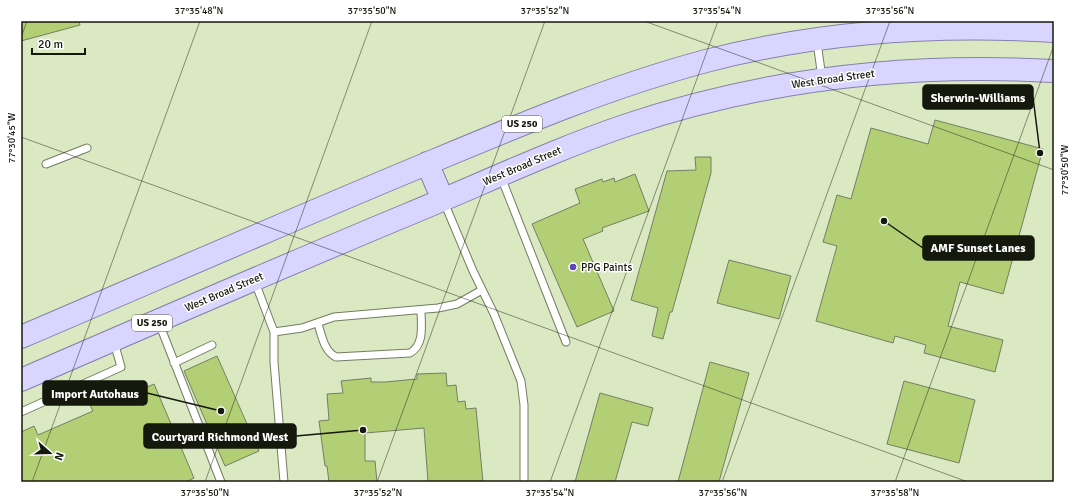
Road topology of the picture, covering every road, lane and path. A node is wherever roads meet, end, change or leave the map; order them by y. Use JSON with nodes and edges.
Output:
{"nodes":[{"id":1,"x":1054,"y":31,"type":"edge"},
{"id":2,"x":817,"y":40,"type":"junction"},
{"id":3,"x":1054,"y":71,"type":"edge"},
{"id":4,"x":822,"y":80,"type":"junction"},
{"id":5,"x":87,"y":148,"type":"dead end"},
{"id":6,"x":46,"y":164,"type":"dead end"},
{"id":7,"x":427,"y":164,"type":"junction"},
{"id":8,"x":500,"y":175,"type":"junction"},
{"id":9,"x":443,"y":200,"type":"junction"},
{"id":10,"x":254,"y":280,"type":"junction"},
{"id":11,"x":482,"y":290,"type":"junction"},
{"id":12,"x":421,"y":310,"type":"junction"},
{"id":13,"x":158,"y":320,"type":"junction"},
{"id":14,"x":318,"y":324,"type":"junction"},
{"id":15,"x":274,"y":332,"type":"junction"},
{"id":16,"x":21,"y":337,"type":"edge"},
{"id":17,"x":113,"y":340,"type":"junction"},
{"id":18,"x":566,"y":342,"type":"dead end"},
{"id":19,"x":212,"y":345,"type":"dead end"},
{"id":20,"x":174,"y":363,"type":"junction"},
{"id":21,"x":21,"y":380,"type":"edge"},
{"id":22,"x":21,"y":412,"type":"edge"},
{"id":23,"x":221,"y":482,"type":"edge"},
{"id":24,"x":284,"y":482,"type":"edge"},
{"id":25,"x":524,"y":482,"type":"edge"}],
"edges":[{"from":1,"to":2,"type":"main road","number":"US 250"},
{"from":2,"to":4,"type":"lane"},
{"from":2,"to":7,"type":"main road","number":"US 250"},
{"from":3,"to":4,"type":"main road","name":"West Broad Street","number":"US 250"},
{"from":4,"to":8,"type":"main road","name":"West Broad Street","number":"US 250"},
{"from":5,"to":6,"type":"lane"},
{"from":7,"to":9,"type":"main road"},
{"from":7,"to":16,"type":"main road","number":"US 250"},
{"from":8,"to":9,"type":"main road","name":"West Broad Street","number":"US 250"},
{"from":8,"to":18,"type":"lane"},
{"from":9,"to":10,"type":"main road","name":"West Broad Street","number":"US 250"},
{"from":9,"to":11,"type":"lane"},
{"from":10,"to":13,"type":"main road","name":"West Broad Street","number":"US 250"},
{"from":10,"to":15,"type":"lane"},
{"from":11,"to":12,"type":"lane"},
{"from":11,"to":25,"type":"lane"},
{"from":12,"to":14,"type":"lane"},
{"from":12,"to":14,"type":"lane"},
{"from":13,"to":17,"type":"main road","name":"West Broad Street","number":"US 250"},
{"from":13,"to":20,"type":"lane"},
{"from":14,"to":15,"type":"lane"},
{"from":15,"to":24,"type":"lane"},
{"from":17,"to":21,"type":"main road","name":"West Broad Street","number":"US 250"},
{"from":17,"to":22,"type":"lane"},
{"from":19,"to":20,"type":"lane"},
{"from":20,"to":23,"type":"lane"}]}
